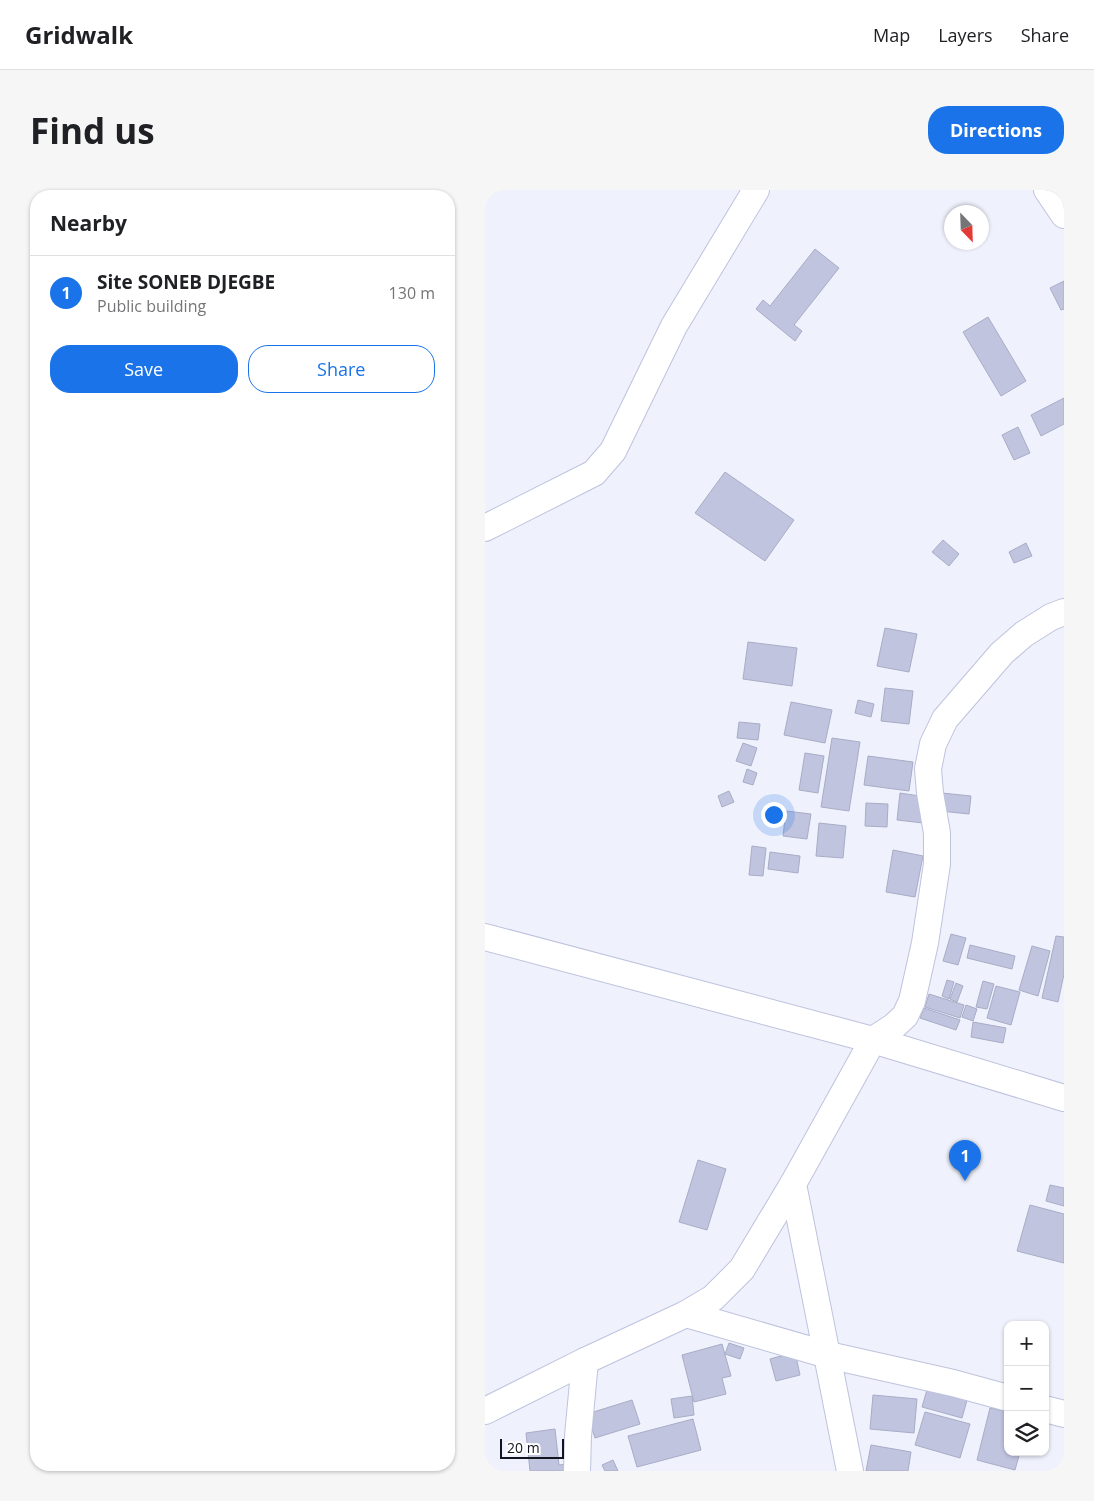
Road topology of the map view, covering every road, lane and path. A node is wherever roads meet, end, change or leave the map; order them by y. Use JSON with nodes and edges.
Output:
{"nodes":[{"id":1,"x":756,"y":190,"type":"edge"},
{"id":2,"x":1047,"y":190,"type":"edge"},
{"id":3,"x":1064,"y":215,"type":"edge"},
{"id":4,"x":485,"y":528,"type":"edge"},
{"id":5,"x":1064,"y":612,"type":"edge"},
{"id":6,"x":485,"y":937,"type":"edge"},
{"id":7,"x":873,"y":1040,"type":"junction"},
{"id":8,"x":1064,"y":1098,"type":"edge"},
{"id":9,"x":793,"y":1184,"type":"junction"},
{"id":10,"x":686,"y":1314,"type":"junction"},
{"id":11,"x":828,"y":1355,"type":"junction"},
{"id":12,"x":585,"y":1361,"type":"junction"},
{"id":13,"x":1004,"y":1397,"type":"edge"},
{"id":14,"x":1049,"y":1410,"type":"edge"},
{"id":15,"x":485,"y":1412,"type":"edge"},
{"id":16,"x":1064,"y":1414,"type":"edge"},
{"id":17,"x":577,"y":1471,"type":"edge"},
{"id":18,"x":850,"y":1471,"type":"edge"}],
"edges":[{"from":1,"to":4,"type":"street"},
{"from":2,"to":3,"type":"street"},
{"from":5,"to":7,"type":"street"},
{"from":6,"to":7,"type":"street"},
{"from":7,"to":8,"type":"street"},
{"from":7,"to":9,"type":"street"},
{"from":9,"to":10,"type":"street"},
{"from":9,"to":11,"type":"street"},
{"from":10,"to":11,"type":"street"},
{"from":10,"to":12,"type":"street"},
{"from":11,"to":13,"type":"street"},
{"from":11,"to":18,"type":"street"},
{"from":12,"to":15,"type":"street"},
{"from":12,"to":17,"type":"street"},
{"from":14,"to":16,"type":"street"}]}
